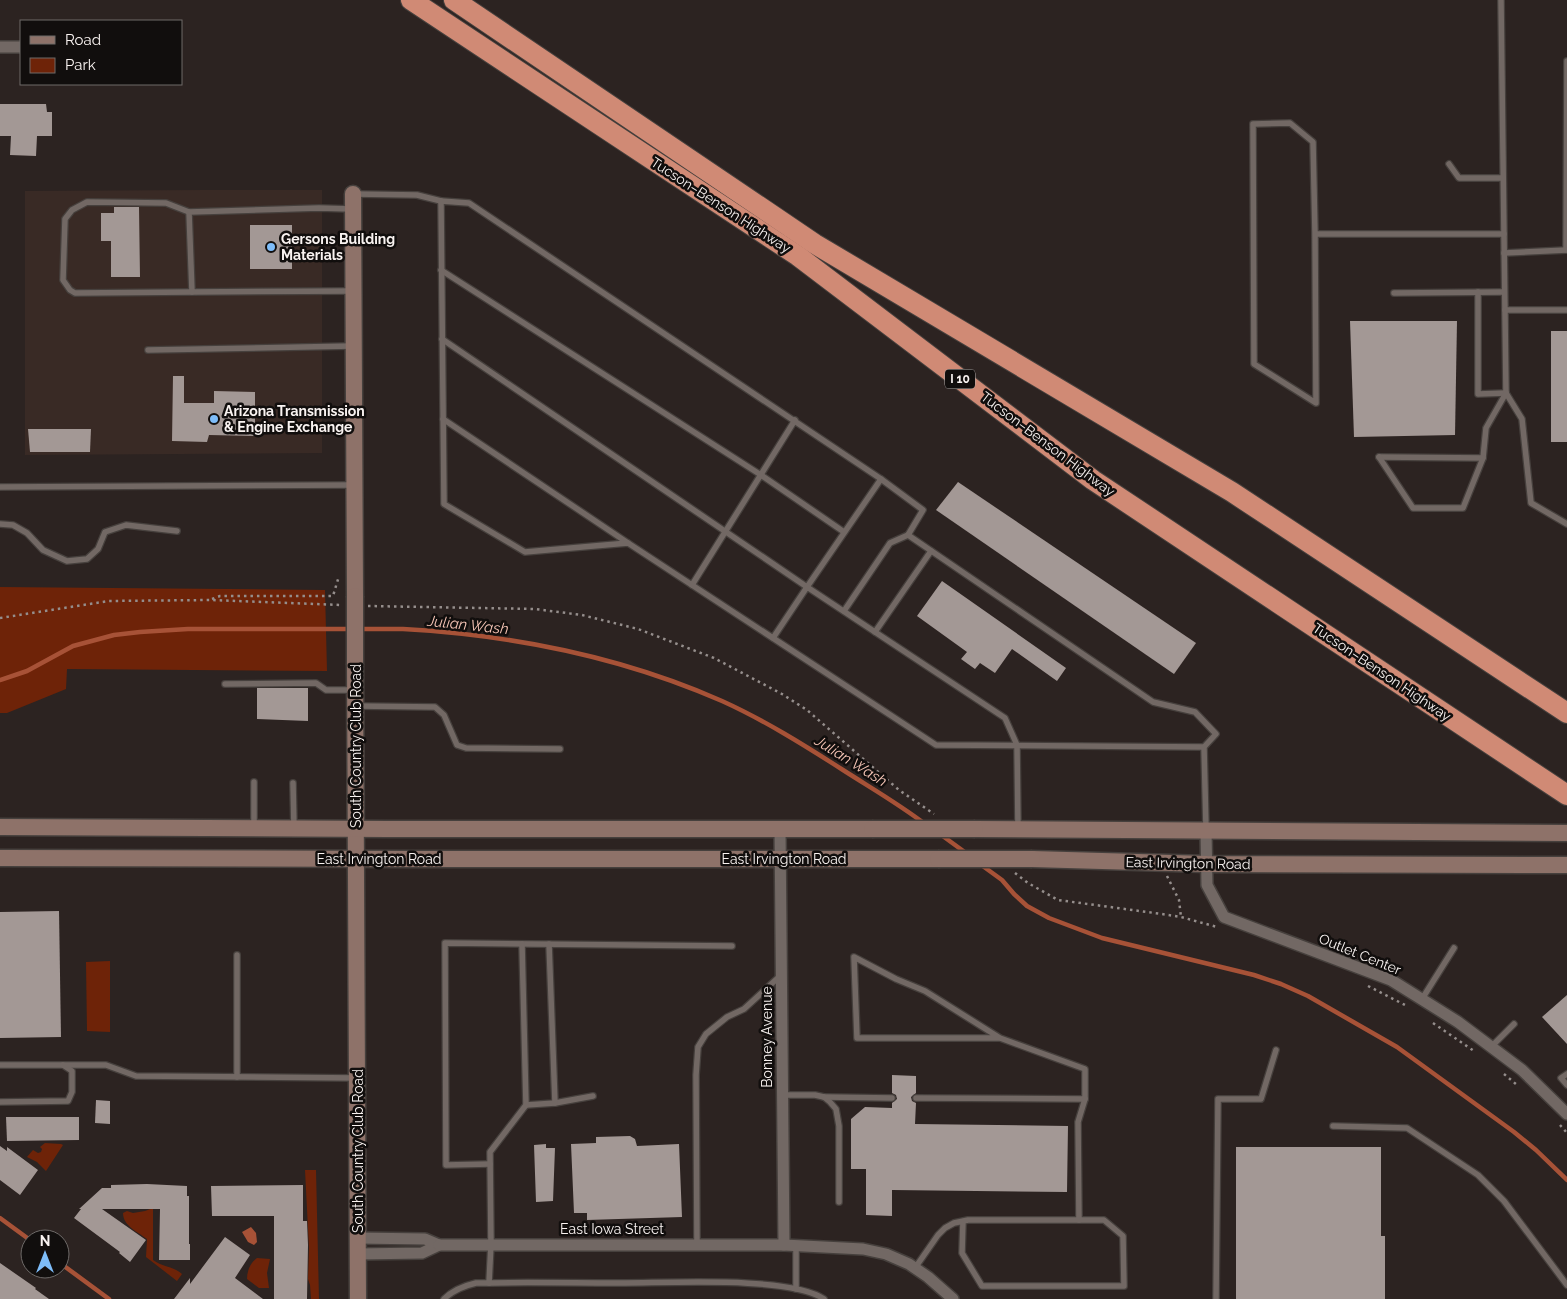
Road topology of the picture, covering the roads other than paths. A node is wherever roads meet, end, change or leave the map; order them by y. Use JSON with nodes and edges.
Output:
{"nodes":[{"id":1,"x":411,"y":0,"type":"edge"},
{"id":2,"x":454,"y":0,"type":"edge"},
{"id":3,"x":1501,"y":0,"type":"edge"},
{"id":4,"x":0,"y":47,"type":"edge"},
{"id":5,"x":20,"y":47,"type":"edge"},
{"id":6,"x":1567,"y":61,"type":"edge"},
{"id":7,"x":1449,"y":164,"type":"dead end"},
{"id":8,"x":1503,"y":178,"type":"junction"},
{"id":9,"x":353,"y":202,"type":"junction"},
{"id":10,"x":441,"y":202,"type":"junction"},
{"id":11,"x":189,"y":212,"type":"junction"},
{"id":12,"x":1315,"y":234,"type":"junction"},
{"id":13,"x":1504,"y":234,"type":"junction"},
{"id":14,"x":1566,"y":250,"type":"edge"},
{"id":15,"x":1504,"y":253,"type":"junction"},
{"id":16,"x":441,"y":270,"type":"junction"},
{"id":17,"x":353,"y":291,"type":"junction"},
{"id":18,"x":192,"y":292,"type":"junction"},
{"id":19,"x":1478,"y":292,"type":"junction"},
{"id":20,"x":1504,"y":292,"type":"junction"},
{"id":21,"x":1394,"y":293,"type":"dead end"},
{"id":22,"x":1505,"y":310,"type":"junction"},
{"id":23,"x":1567,"y":310,"type":"edge"},
{"id":24,"x":442,"y":339,"type":"junction"},
{"id":25,"x":354,"y":346,"type":"junction"},
{"id":26,"x":148,"y":350,"type":"dead end"},
{"id":27,"x":1506,"y":393,"type":"junction"},
{"id":28,"x":443,"y":419,"type":"junction"},
{"id":29,"x":794,"y":420,"type":"junction"},
{"id":30,"x":1483,"y":458,"type":"junction"},
{"id":31,"x":761,"y":475,"type":"junction"},
{"id":32,"x":881,"y":478,"type":"junction"},
{"id":33,"x":354,"y":485,"type":"junction"},
{"id":34,"x":0,"y":486,"type":"edge"},
{"id":35,"x":0,"y":524,"type":"edge"},
{"id":36,"x":1567,"y":524,"type":"edge"},
{"id":37,"x":177,"y":531,"type":"dead end"},
{"id":38,"x":726,"y":531,"type":"junction"},
{"id":39,"x":844,"y":532,"type":"junction"},
{"id":40,"x":908,"y":535,"type":"junction"},
{"id":41,"x":628,"y":543,"type":"junction"},
{"id":42,"x":931,"y":551,"type":"junction"},
{"id":43,"x":692,"y":585,"type":"junction"},
{"id":44,"x":807,"y":587,"type":"junction"},
{"id":45,"x":844,"y":611,"type":"junction"},
{"id":46,"x":875,"y":632,"type":"junction"},
{"id":47,"x":773,"y":638,"type":"junction"},
{"id":48,"x":225,"y":684,"type":"dead end"},
{"id":49,"x":356,"y":698,"type":"junction"},
{"id":50,"x":1567,"y":713,"type":"edge"},
{"id":51,"x":1017,"y":746,"type":"junction"},
{"id":52,"x":1204,"y":747,"type":"junction"},
{"id":53,"x":560,"y":749,"type":"dead end"},
{"id":54,"x":254,"y":782,"type":"dead end"},
{"id":55,"x":293,"y":782,"type":"dead end"},
{"id":56,"x":1566,"y":797,"type":"edge"},
{"id":57,"x":0,"y":827,"type":"edge"},
{"id":58,"x":254,"y":828,"type":"junction"},
{"id":59,"x":294,"y":828,"type":"junction"},
{"id":60,"x":357,"y":829,"type":"junction"},
{"id":61,"x":780,"y":829,"type":"junction"},
{"id":62,"x":1018,"y":830,"type":"junction"},
{"id":63,"x":1206,"y":832,"type":"junction"},
{"id":64,"x":1567,"y":833,"type":"edge"},
{"id":65,"x":0,"y":858,"type":"edge"},
{"id":66,"x":780,"y":858,"type":"junction"},
{"id":67,"x":356,"y":859,"type":"junction"},
{"id":68,"x":1207,"y":864,"type":"junction"},
{"id":69,"x":1567,"y":865,"type":"edge"},
{"id":70,"x":522,"y":944,"type":"junction"},
{"id":71,"x":549,"y":944,"type":"junction"},
{"id":72,"x":732,"y":946,"type":"dead end"},
{"id":73,"x":1454,"y":948,"type":"dead end"},
{"id":74,"x":237,"y":955,"type":"dead end"},
{"id":75,"x":781,"y":975,"type":"junction"},
{"id":76,"x":1422,"y":999,"type":"junction"},
{"id":77,"x":1514,"y":1024,"type":"dead end"},
{"id":78,"x":1000,"y":1038,"type":"junction"},
{"id":79,"x":1492,"y":1046,"type":"junction"},
{"id":80,"x":1276,"y":1050,"type":"dead end"},
{"id":81,"x":0,"y":1065,"type":"edge"},
{"id":82,"x":63,"y":1065,"type":"junction"},
{"id":83,"x":1567,"y":1074,"type":"edge"},
{"id":84,"x":237,"y":1077,"type":"junction"},
{"id":85,"x":358,"y":1078,"type":"junction"},
{"id":86,"x":1567,"y":1085,"type":"edge"},
{"id":87,"x":782,"y":1095,"type":"junction"},
{"id":88,"x":593,"y":1096,"type":"dead end"},
{"id":89,"x":824,"y":1097,"type":"junction"},
{"id":90,"x":892,"y":1098,"type":"dead end"},
{"id":91,"x":916,"y":1098,"type":"dead end"},
{"id":92,"x":1085,"y":1100,"type":"junction"},
{"id":93,"x":0,"y":1102,"type":"edge"},
{"id":94,"x":554,"y":1103,"type":"junction"},
{"id":95,"x":526,"y":1104,"type":"junction"},
{"id":96,"x":1567,"y":1114,"type":"edge"},
{"id":97,"x":1333,"y":1126,"type":"dead end"},
{"id":98,"x":490,"y":1164,"type":"junction"},
{"id":99,"x":839,"y":1202,"type":"dead end"},
{"id":100,"x":1079,"y":1220,"type":"junction"},
{"id":101,"x":963,"y":1221,"type":"junction"},
{"id":102,"x":491,"y":1244,"type":"junction"},
{"id":103,"x":697,"y":1244,"type":"junction"},
{"id":104,"x":784,"y":1244,"type":"junction"},
{"id":105,"x":796,"y":1245,"type":"junction"},
{"id":106,"x":358,"y":1246,"type":"junction"},
{"id":107,"x":915,"y":1268,"type":"junction"},
{"id":108,"x":490,"y":1283,"type":"junction"},
{"id":109,"x":1567,"y":1285,"type":"edge"},
{"id":110,"x":796,"y":1290,"type":"junction"},
{"id":111,"x":358,"y":1299,"type":"edge"},
{"id":112,"x":444,"y":1299,"type":"edge"},
{"id":113,"x":824,"y":1299,"type":"edge"},
{"id":114,"x":953,"y":1299,"type":"edge"},
{"id":115,"x":1216,"y":1299,"type":"edge"}],
"edges":[{"from":1,"to":56,"type":"highway","name":"Tucson–Benson Highway","number":"I 10"},
{"from":2,"to":50,"type":"highway","name":"Tucson–Benson Highway"},
{"from":3,"to":8,"type":"lane"},
{"from":4,"to":5,"type":"street"},
{"from":6,"to":14,"type":"lane"},
{"from":7,"to":8,"type":"lane"},
{"from":8,"to":13,"type":"lane"},
{"from":9,"to":10,"type":"lane"},
{"from":9,"to":11,"type":"lane"},
{"from":9,"to":17,"type":"main road","name":"South Country Club Road"},
{"from":10,"to":16,"type":"lane"},
{"from":10,"to":29,"type":"lane"},
{"from":11,"to":18,"type":"lane"},
{"from":11,"to":18,"type":"lane"},
{"from":12,"to":12,"type":"lane"},
{"from":12,"to":13,"type":"lane"},
{"from":13,"to":15,"type":"lane"},
{"from":14,"to":15,"type":"lane"},
{"from":15,"to":20,"type":"lane"},
{"from":16,"to":24,"type":"lane"},
{"from":16,"to":31,"type":"lane"},
{"from":17,"to":18,"type":"lane"},
{"from":17,"to":25,"type":"main road","name":"South Country Club Road"},
{"from":19,"to":20,"type":"lane"},
{"from":19,"to":21,"type":"lane"},
{"from":19,"to":27,"type":"lane"},
{"from":20,"to":22,"type":"lane"},
{"from":22,"to":23,"type":"lane"},
{"from":22,"to":27,"type":"lane"},
{"from":24,"to":28,"type":"lane"},
{"from":24,"to":38,"type":"lane"},
{"from":25,"to":26,"type":"lane"},
{"from":25,"to":33,"type":"main road","name":"South Country Club Road"},
{"from":27,"to":30,"type":"lane"},
{"from":27,"to":36,"type":"lane"},
{"from":28,"to":41,"type":"lane"},
{"from":28,"to":41,"type":"lane"},
{"from":29,"to":31,"type":"lane"},
{"from":29,"to":32,"type":"lane"},
{"from":30,"to":30,"type":"lane"},
{"from":31,"to":38,"type":"lane"},
{"from":31,"to":39,"type":"lane"},
{"from":32,"to":39,"type":"lane"},
{"from":32,"to":40,"type":"lane"},
{"from":33,"to":34,"type":"lane"},
{"from":33,"to":49,"type":"main road","name":"South Country Club Road","bridge":true},
{"from":35,"to":37,"type":"lane"},
{"from":38,"to":43,"type":"lane"},
{"from":38,"to":44,"type":"lane"},
{"from":39,"to":44,"type":"lane"},
{"from":40,"to":42,"type":"lane"},
{"from":40,"to":45,"type":"lane"},
{"from":41,"to":43,"type":"lane"},
{"from":42,"to":46,"type":"lane"},
{"from":42,"to":52,"type":"lane"},
{"from":43,"to":47,"type":"lane"},
{"from":44,"to":45,"type":"lane"},
{"from":44,"to":47,"type":"lane"},
{"from":45,"to":46,"type":"lane"},
{"from":46,"to":51,"type":"lane"},
{"from":47,"to":51,"type":"lane"},
{"from":48,"to":49,"type":"lane"},
{"from":49,"to":53,"type":"lane"},
{"from":49,"to":60,"type":"main road","name":"South Country Club Road"},
{"from":51,"to":52,"type":"lane"},
{"from":51,"to":62,"type":"lane"},
{"from":52,"to":63,"type":"lane"},
{"from":54,"to":58,"type":"lane"},
{"from":55,"to":59,"type":"lane"},
{"from":57,"to":58,"type":"main road"},
{"from":58,"to":59,"type":"main road"},
{"from":59,"to":60,"type":"main road"},
{"from":60,"to":61,"type":"main road"},
{"from":60,"to":67,"type":"main road","name":"South Country Club Road"},
{"from":61,"to":62,"type":"main road","bridge":true},
{"from":61,"to":66,"type":"street","name":"Bonney Avenue"},
{"from":62,"to":63,"type":"main road"},
{"from":63,"to":64,"type":"main road"},
{"from":63,"to":68,"type":"street","name":"Outlet Center"},
{"from":65,"to":67,"type":"main road","name":"East Irvington Road"},
{"from":66,"to":67,"type":"main road","name":"East Irvington Road"},
{"from":66,"to":68,"type":"main road","name":"East Irvington Road","bridge":true},
{"from":66,"to":75,"type":"street","name":"Bonney Avenue"},
{"from":67,"to":85,"type":"main road","name":"South Country Club Road"},
{"from":68,"to":69,"type":"main road","name":"East Irvington Road"},
{"from":68,"to":76,"type":"street","name":"Outlet Center"},
{"from":70,"to":71,"type":"lane"},
{"from":70,"to":95,"type":"lane"},
{"from":70,"to":98,"type":"lane"},
{"from":71,"to":72,"type":"lane"},
{"from":71,"to":94,"type":"lane"},
{"from":73,"to":76,"type":"lane"},
{"from":74,"to":84,"type":"lane"},
{"from":75,"to":87,"type":"street","name":"Bonney Avenue"},
{"from":75,"to":103,"type":"lane"},
{"from":76,"to":79,"type":"street","name":"Outlet Center"},
{"from":77,"to":79,"type":"lane"},
{"from":78,"to":78,"type":"lane"},
{"from":78,"to":92,"type":"lane"},
{"from":79,"to":96,"type":"street","name":"Outlet Center"},
{"from":80,"to":115,"type":"lane"},
{"from":81,"to":82,"type":"lane"},
{"from":82,"to":84,"type":"lane"},
{"from":82,"to":93,"type":"lane"},
{"from":83,"to":86,"type":"lane"},
{"from":84,"to":85,"type":"lane"},
{"from":85,"to":106,"type":"main road","name":"South Country Club Road"},
{"from":87,"to":89,"type":"lane"},
{"from":87,"to":104,"type":"street","name":"Bonney Avenue"},
{"from":88,"to":94,"type":"lane"},
{"from":89,"to":90,"type":"lane"},
{"from":89,"to":99,"type":"lane"},
{"from":91,"to":92,"type":"lane"},
{"from":92,"to":100,"type":"lane"},
{"from":94,"to":95,"type":"lane"},
{"from":95,"to":98,"type":"lane"},
{"from":97,"to":109,"type":"lane"},
{"from":98,"to":102,"type":"lane"},
{"from":100,"to":101,"type":"lane"},
{"from":100,"to":101,"type":"lane"},
{"from":101,"to":107,"type":"lane"},
{"from":102,"to":103,"type":"street","name":"East Iowa Street"},
{"from":102,"to":106,"type":"street","name":"East Iowa Street"},
{"from":102,"to":108,"type":"lane"},
{"from":103,"to":104,"type":"street","name":"East Iowa Street"},
{"from":104,"to":105,"type":"street","name":"East Iowa Street"},
{"from":105,"to":107,"type":"street","name":"East Iowa Street"},
{"from":105,"to":110,"type":"lane"},
{"from":106,"to":111,"type":"main road","name":"South Country Club Road"},
{"from":107,"to":114,"type":"street","name":"East Iowa Street"},
{"from":108,"to":110,"type":"lane"},
{"from":108,"to":112,"type":"lane"},
{"from":110,"to":113,"type":"lane"}]}
